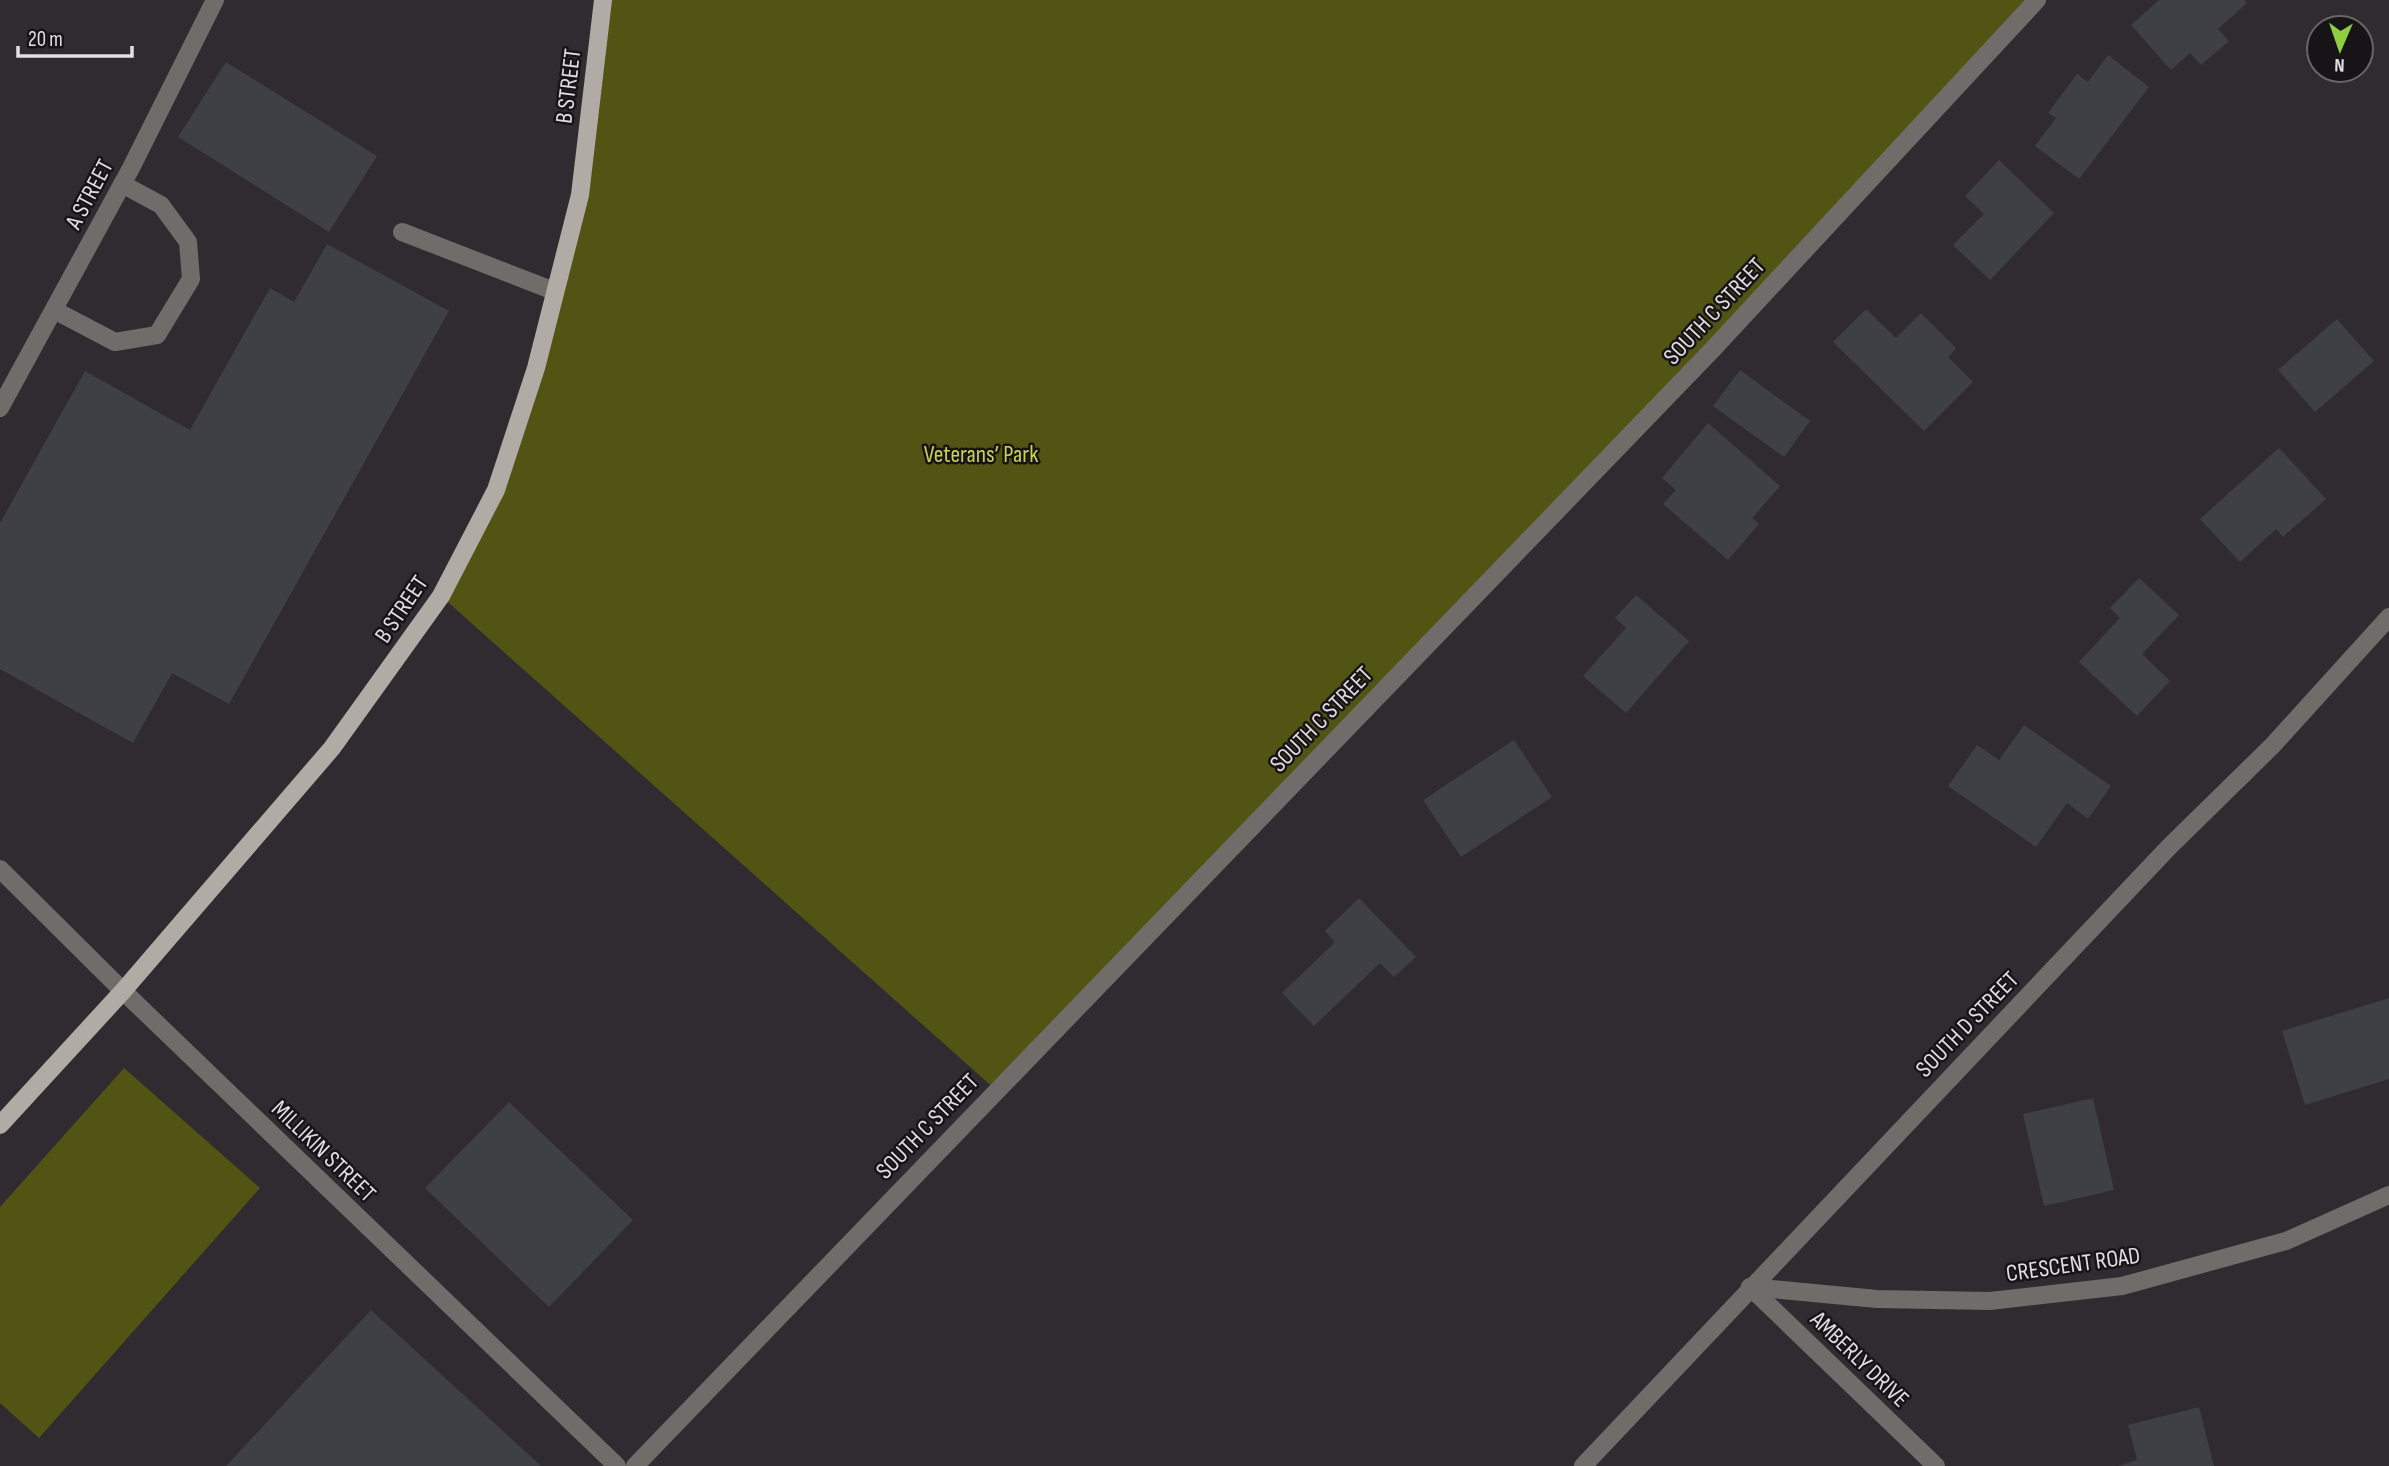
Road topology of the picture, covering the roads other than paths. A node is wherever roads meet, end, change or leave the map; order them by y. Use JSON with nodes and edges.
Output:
{"nodes":[{"id":1,"x":215,"y":0,"type":"edge"},
{"id":2,"x":603,"y":0,"type":"edge"},
{"id":3,"x":2037,"y":0,"type":"edge"},
{"id":4,"x":122,"y":184,"type":"junction"},
{"id":5,"x":402,"y":232,"type":"dead end"},
{"id":6,"x":554,"y":291,"type":"junction"},
{"id":7,"x":54,"y":310,"type":"junction"},
{"id":8,"x":0,"y":408,"type":"edge"},
{"id":9,"x":2389,"y":617,"type":"edge"},
{"id":10,"x":0,"y":869,"type":"edge"},
{"id":11,"x":123,"y":992,"type":"junction"},
{"id":12,"x":0,"y":1125,"type":"edge"},
{"id":13,"x":2389,"y":1195,"type":"edge"},
{"id":14,"x":1751,"y":1287,"type":"junction"},
{"id":15,"x":617,"y":1466,"type":"edge"},
{"id":16,"x":635,"y":1466,"type":"edge"},
{"id":17,"x":1583,"y":1466,"type":"edge"},
{"id":18,"x":1936,"y":1466,"type":"edge"}],
"edges":[{"from":1,"to":4,"type":"street","name":"A STREET"},
{"from":2,"to":6,"type":"main road","name":"B STREET"},
{"from":3,"to":16,"type":"street","name":"SOUTH C STREET"},
{"from":4,"to":7,"type":"street","name":"A STREET"},
{"from":4,"to":7,"type":"street"},
{"from":5,"to":6,"type":"street"},
{"from":6,"to":11,"type":"main road","name":"B STREET"},
{"from":7,"to":8,"type":"street","name":"A STREET"},
{"from":9,"to":14,"type":"street","name":"SOUTH D STREET"},
{"from":10,"to":11,"type":"street","name":"MILLIKIN STREET"},
{"from":11,"to":12,"type":"main road","name":"B STREET"},
{"from":11,"to":15,"type":"street","name":"MILLIKIN STREET"},
{"from":13,"to":14,"type":"street","name":"CRESCENT ROAD"},
{"from":14,"to":17,"type":"street","name":"SOUTH D STREET"},
{"from":14,"to":18,"type":"street","name":"AMBERLY DRIVE"}]}
